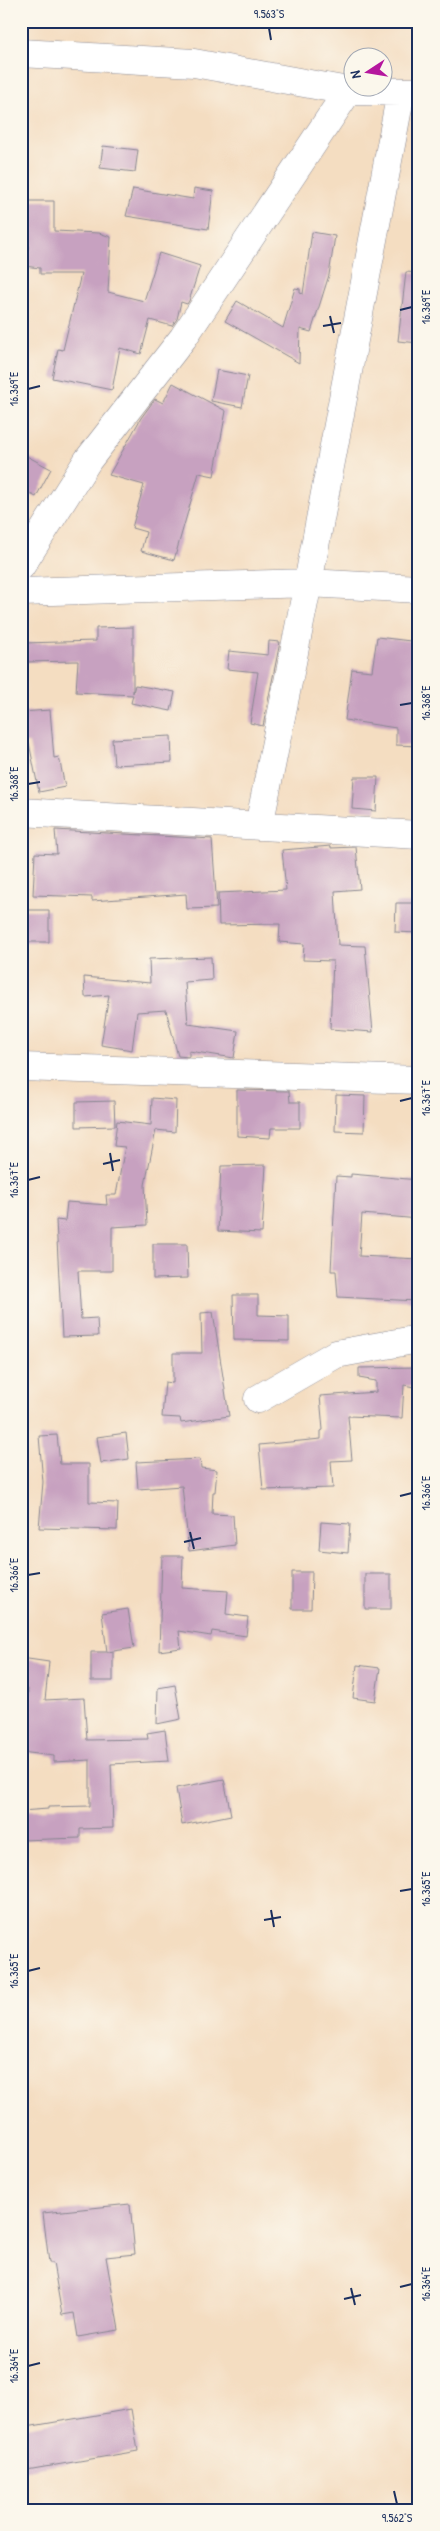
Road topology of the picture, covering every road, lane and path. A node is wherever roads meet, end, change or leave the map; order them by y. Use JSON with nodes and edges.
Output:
{"nodes":[{"id":1,"x":21,"y":53,"type":"edge"},
{"id":2,"x":342,"y":90,"type":"edge"},
{"id":3,"x":392,"y":92,"type":"edge"},
{"id":4,"x":410,"y":92,"type":"edge"},
{"id":5,"x":343,"y":98,"type":"edge"},
{"id":6,"x":21,"y":566,"type":"edge"},
{"id":7,"x":308,"y":583,"type":"junction"},
{"id":8,"x":419,"y":589,"type":"edge"},
{"id":9,"x":21,"y":592,"type":"edge"},
{"id":10,"x":21,"y":812,"type":"edge"},
{"id":11,"x":259,"y":826,"type":"junction"},
{"id":12,"x":419,"y":835,"type":"edge"},
{"id":13,"x":21,"y":1067,"type":"edge"},
{"id":14,"x":419,"y":1080,"type":"edge"},
{"id":15,"x":419,"y":1339,"type":"edge"},
{"id":16,"x":258,"y":1399,"type":"dead end"}],
"edges":[{"from":1,"to":2,"type":"street"},
{"from":3,"to":4,"type":"street"},
{"from":4,"to":7,"type":"street"},
{"from":5,"to":6,"type":"street"},
{"from":7,"to":8,"type":"street"},
{"from":7,"to":9,"type":"street"},
{"from":7,"to":11,"type":"street"},
{"from":10,"to":11,"type":"street"},
{"from":11,"to":12,"type":"street"},
{"from":13,"to":14,"type":"street"},
{"from":15,"to":16,"type":"street"}]}
